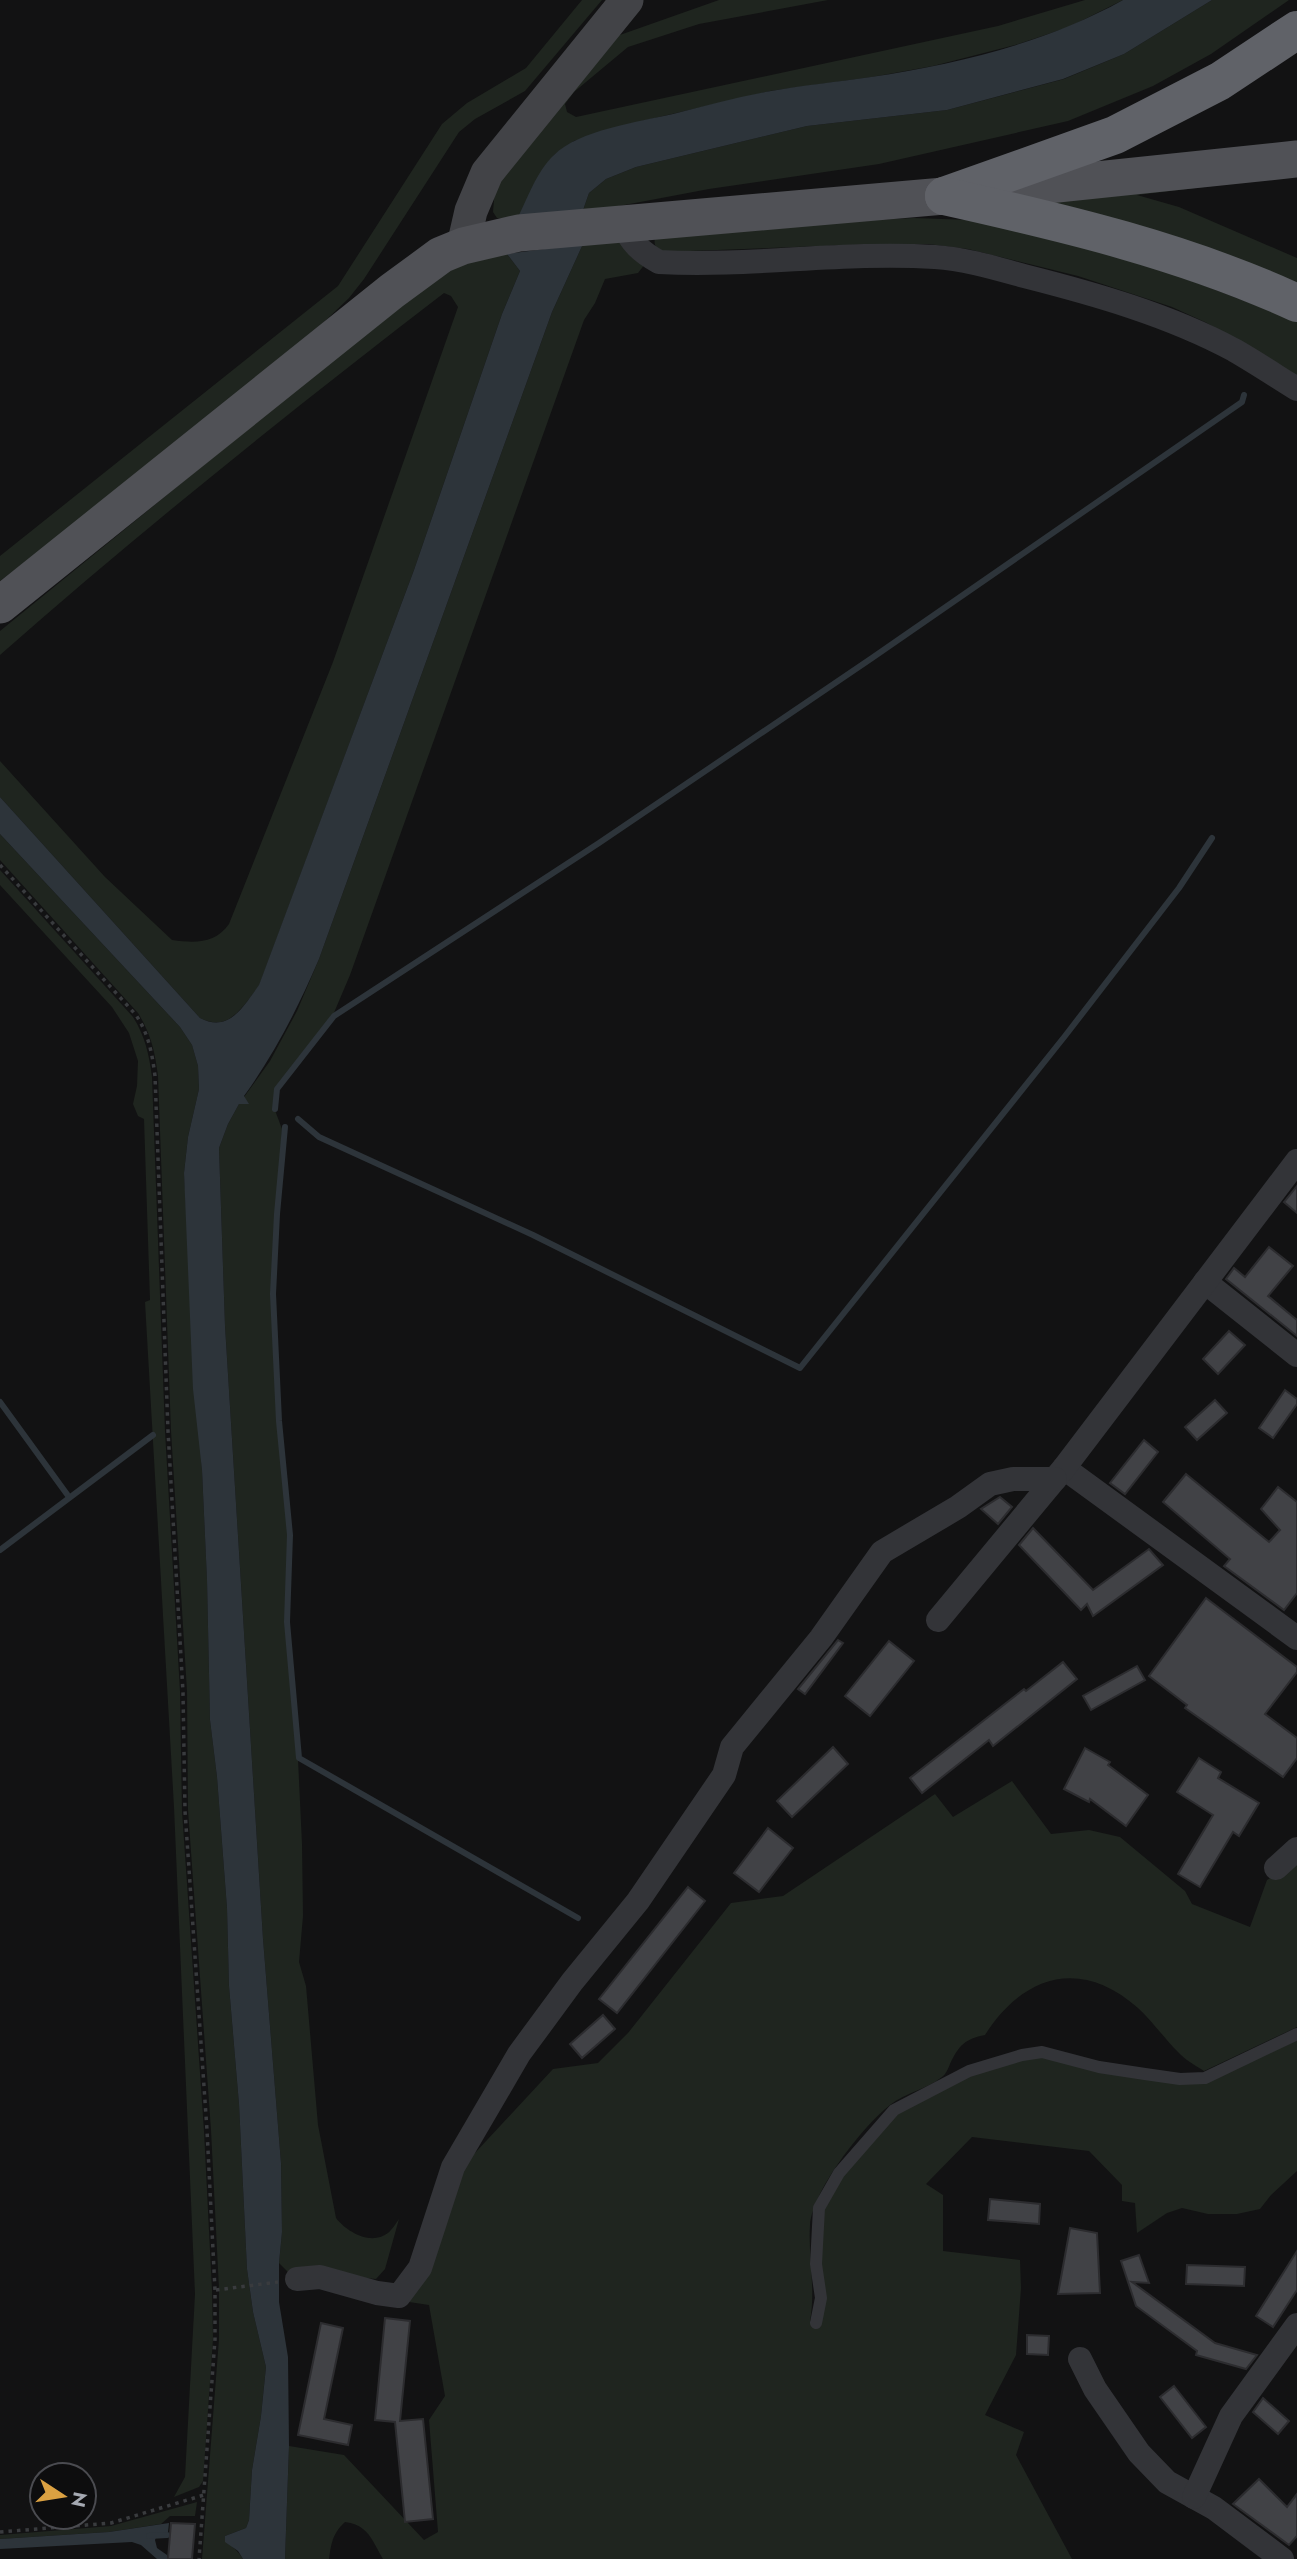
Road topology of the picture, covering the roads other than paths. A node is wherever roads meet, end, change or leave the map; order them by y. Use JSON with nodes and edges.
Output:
{"nodes":[{"id":1,"x":627,"y":0,"type":"edge"},
{"id":2,"x":1297,"y":30,"type":"edge"},
{"id":3,"x":1297,"y":159,"type":"edge"},
{"id":4,"x":944,"y":196,"type":"junction"},
{"id":5,"x":608,"y":226,"type":"junction"},
{"id":6,"x":463,"y":246,"type":"junction"},
{"id":7,"x":1297,"y":303,"type":"edge"},
{"id":8,"x":1297,"y":389,"type":"edge"},
{"id":9,"x":0,"y":605,"type":"edge"},
{"id":10,"x":1295,"y":1168,"type":"edge"},
{"id":11,"x":1205,"y":1282,"type":"junction"},
{"id":12,"x":1297,"y":1355,"type":"edge"},
{"id":13,"x":1059,"y":1474,"type":"junction"},
{"id":14,"x":938,"y":1620,"type":"dead end"},
{"id":15,"x":1297,"y":1638,"type":"edge"},
{"id":16,"x":1297,"y":1849,"type":"edge"},
{"id":17,"x":1276,"y":1868,"type":"dead end"},
{"id":18,"x":1297,"y":2034,"type":"edge"},
{"id":19,"x":297,"y":2279,"type":"road end"},
{"id":20,"x":816,"y":2323,"type":"dead end"},
{"id":21,"x":1297,"y":2325,"type":"edge"},
{"id":22,"x":1080,"y":2359,"type":"dead end"},
{"id":23,"x":1194,"y":2497,"type":"junction"},
{"id":24,"x":1282,"y":2559,"type":"edge"}],
"edges":[{"from":1,"to":6,"type":"street"},
{"from":2,"to":4,"type":"highway"},
{"from":3,"to":4,"type":"main road"},
{"from":4,"to":5,"type":"main road"},
{"from":4,"to":7,"type":"highway"},
{"from":5,"to":6,"type":"main road"},
{"from":5,"to":8,"type":"street"},
{"from":6,"to":9,"type":"main road"},
{"from":10,"to":11,"type":"street"},
{"from":11,"to":12,"type":"street"},
{"from":11,"to":13,"type":"street"},
{"from":13,"to":14,"type":"street"},
{"from":13,"to":15,"type":"street"},
{"from":13,"to":19,"type":"street"},
{"from":16,"to":17,"type":"street"},
{"from":18,"to":20,"type":"lane"},
{"from":21,"to":23,"type":"street"},
{"from":22,"to":23,"type":"street"},
{"from":23,"to":24,"type":"street"}]}
